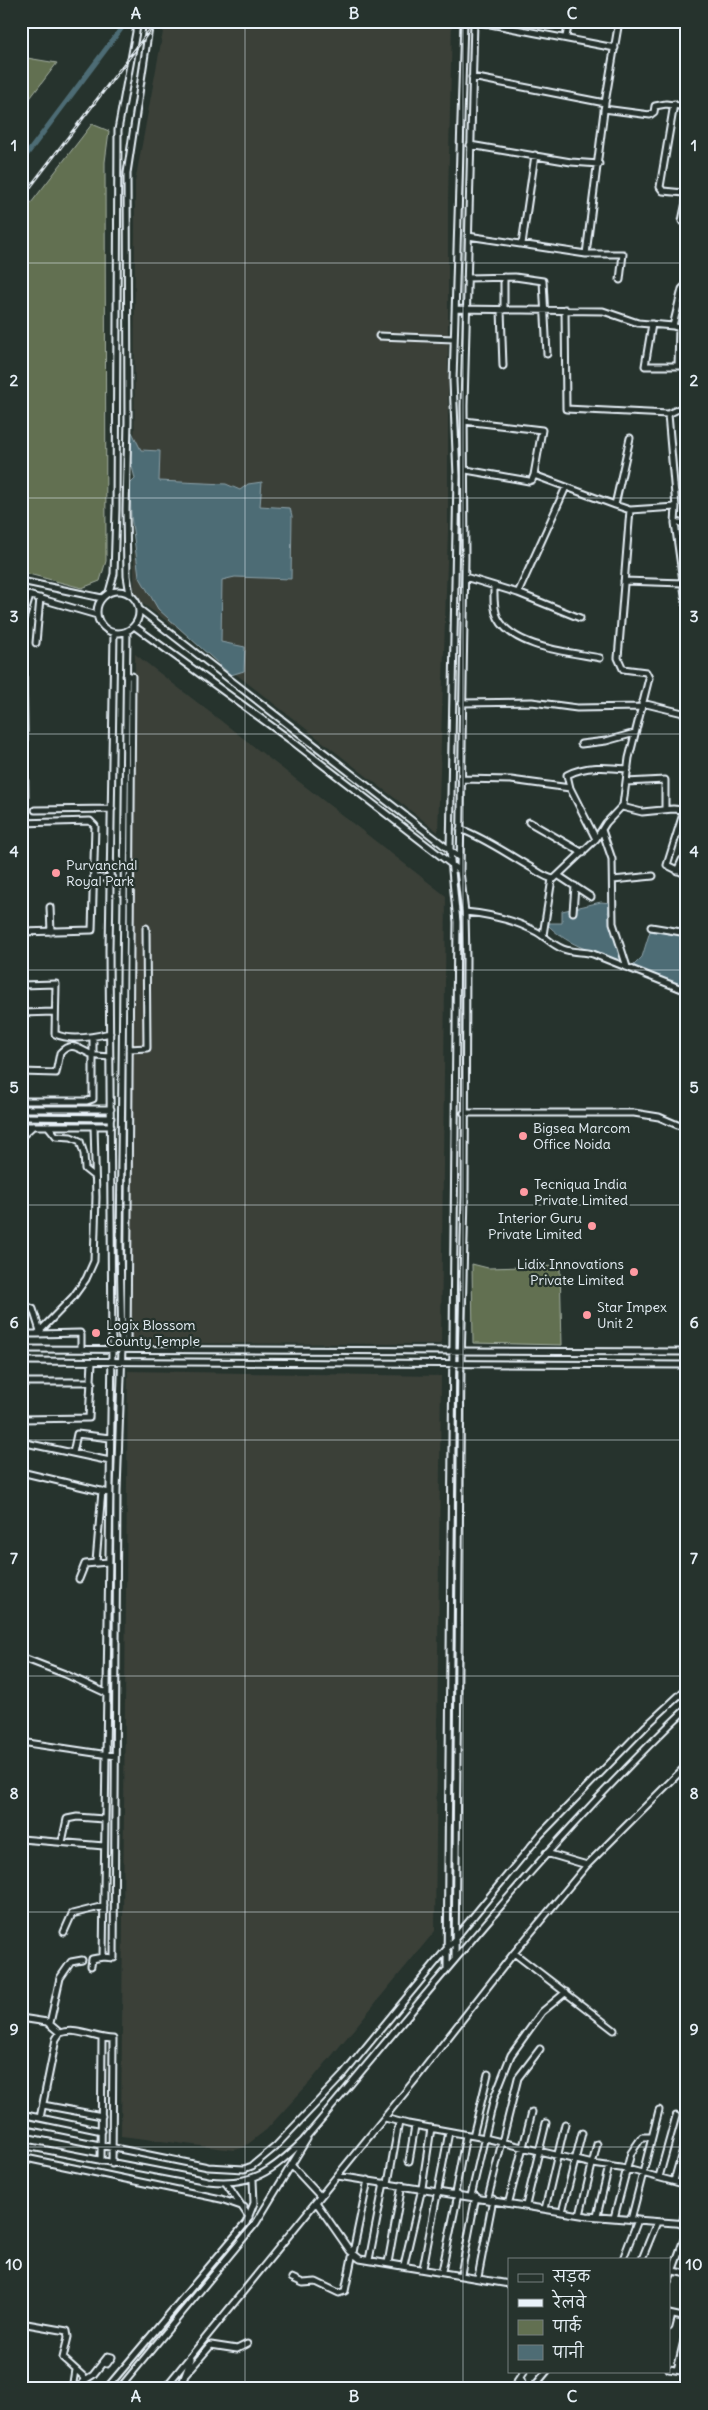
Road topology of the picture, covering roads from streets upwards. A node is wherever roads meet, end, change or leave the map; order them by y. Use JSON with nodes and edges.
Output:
{"nodes":[{"id":1,"x":138,"y":21,"type":"edge"},
{"id":2,"x":150,"y":21,"type":"edge"},
{"id":3,"x":464,"y":21,"type":"edge"},
{"id":4,"x":474,"y":21,"type":"edge"},
{"id":5,"x":569,"y":21,"type":"edge"},
{"id":6,"x":619,"y":21,"type":"edge"},
{"id":7,"x":566,"y":37,"type":"junction"},
{"id":8,"x":615,"y":48,"type":"junction"},
{"id":9,"x":472,"y":77,"type":"junction"},
{"id":10,"x":674,"y":104,"type":"junction"},
{"id":11,"x":605,"y":106,"type":"junction"},
{"id":12,"x":687,"y":107,"type":"edge"},
{"id":13,"x":470,"y":145,"type":"junction"},
{"id":14,"x":535,"y":155,"type":"junction"},
{"id":15,"x":599,"y":164,"type":"junction"},
{"id":16,"x":687,"y":197,"type":"edge"},
{"id":17,"x":682,"y":221,"type":"dead end"},
{"id":18,"x":468,"y":236,"type":"junction"},
{"id":19,"x":522,"y":244,"type":"junction"},
{"id":20,"x":586,"y":254,"type":"junction"},
{"id":21,"x":504,"y":277,"type":"junction"},
{"id":22,"x":467,"y":278,"type":"junction"},
{"id":23,"x":620,"y":280,"type":"dead end"},
{"id":24,"x":687,"y":284,"type":"edge"},
{"id":25,"x":456,"y":309,"type":"junction"},
{"id":26,"x":467,"y":309,"type":"junction"},
{"id":27,"x":565,"y":309,"type":"junction"},
{"id":28,"x":503,"y":310,"type":"junction"},
{"id":29,"x":545,"y":310,"type":"junction"},
{"id":30,"x":652,"y":324,"type":"junction"},
{"id":31,"x":673,"y":326,"type":"junction"},
{"id":32,"x":379,"y":336,"type":"dead end"},
{"id":33,"x":454,"y":339,"type":"junction"},
{"id":34,"x":547,"y":354,"type":"dead end"},
{"id":35,"x":503,"y":366,"type":"dead end"},
{"id":36,"x":678,"y":366,"type":"junction"},
{"id":37,"x":687,"y":366,"type":"edge"},
{"id":38,"x":687,"y":405,"type":"edge"},
{"id":39,"x":668,"y":414,"type":"junction"},
{"id":40,"x":464,"y":421,"type":"junction"},
{"id":41,"x":630,"y":438,"type":"dead end"},
{"id":42,"x":466,"y":470,"type":"junction"},
{"id":43,"x":534,"y":475,"type":"junction"},
{"id":44,"x":457,"y":476,"type":"junction"},
{"id":45,"x":466,"y":476,"type":"junction"},
{"id":46,"x":566,"y":487,"type":"junction"},
{"id":47,"x":615,"y":505,"type":"junction"},
{"id":48,"x":676,"y":508,"type":"junction"},
{"id":49,"x":630,"y":510,"type":"junction"},
{"id":50,"x":675,"y":523,"type":"junction"},
{"id":51,"x":687,"y":523,"type":"edge"},
{"id":52,"x":465,"y":578,"type":"junction"},
{"id":53,"x":21,"y":580,"type":"edge"},
{"id":54,"x":624,"y":581,"type":"junction"},
{"id":55,"x":683,"y":583,"type":"junction"},
{"id":56,"x":494,"y":587,"type":"junction"},
{"id":57,"x":109,"y":592,"type":"junction"},
{"id":58,"x":21,"y":593,"type":"edge"},
{"id":59,"x":518,"y":593,"type":"junction"},
{"id":60,"x":130,"y":594,"type":"junction"},
{"id":61,"x":30,"y":596,"type":"junction"},
{"id":62,"x":40,"y":598,"type":"junction"},
{"id":63,"x":102,"y":598,"type":"junction"},
{"id":64,"x":139,"y":609,"type":"junction"},
{"id":65,"x":687,"y":610,"type":"edge"},
{"id":66,"x":97,"y":614,"type":"junction"},
{"id":67,"x":580,"y":618,"type":"dead end"},
{"id":68,"x":21,"y":626,"type":"edge"},
{"id":69,"x":134,"y":626,"type":"junction"},
{"id":70,"x":127,"y":631,"type":"junction"},
{"id":71,"x":114,"y":633,"type":"junction"},
{"id":72,"x":36,"y":643,"type":"dead end"},
{"id":73,"x":21,"y":653,"type":"edge"},
{"id":74,"x":600,"y":658,"type":"dead end"},
{"id":75,"x":22,"y":670,"type":"edge"},
{"id":76,"x":126,"y":676,"type":"junction"},
{"id":77,"x":462,"y":703,"type":"junction"},
{"id":78,"x":641,"y":705,"type":"junction"},
{"id":79,"x":687,"y":714,"type":"edge"},
{"id":80,"x":634,"y":733,"type":"junction"},
{"id":81,"x":581,"y":744,"type":"dead end"},
{"id":82,"x":687,"y":756,"type":"edge"},
{"id":83,"x":687,"y":763,"type":"edge"},
{"id":84,"x":628,"y":769,"type":"junction"},
{"id":85,"x":461,"y":779,"type":"junction"},
{"id":86,"x":626,"y":782,"type":"junction"},
{"id":87,"x":570,"y":788,"type":"junction"},
{"id":88,"x":687,"y":801,"type":"edge"},
{"id":89,"x":622,"y":807,"type":"junction"},
{"id":90,"x":21,"y":808,"type":"edge"},
{"id":91,"x":112,"y":809,"type":"junction"},
{"id":92,"x":665,"y":809,"type":"junction"},
{"id":93,"x":35,"y":810,"type":"dead end"},
{"id":94,"x":684,"y":810,"type":"junction"},
{"id":95,"x":528,"y":822,"type":"dead end"},
{"id":96,"x":21,"y":823,"type":"edge"},
{"id":97,"x":460,"y":829,"type":"junction"},
{"id":98,"x":602,"y":830,"type":"junction"},
{"id":99,"x":596,"y":839,"type":"junction"},
{"id":100,"x":450,"y":850,"type":"junction"},
{"id":101,"x":583,"y":852,"type":"junction"},
{"id":102,"x":687,"y":856,"type":"edge"},
{"id":103,"x":460,"y":858,"type":"junction"},
{"id":104,"x":451,"y":863,"type":"junction"},
{"id":105,"x":95,"y":870,"type":"junction"},
{"id":106,"x":112,"y":870,"type":"junction"},
{"id":107,"x":460,"y":870,"type":"junction"},
{"id":108,"x":677,"y":871,"type":"junction"},
{"id":109,"x":687,"y":875,"type":"edge"},
{"id":110,"x":559,"y":876,"type":"junction"},
{"id":111,"x":653,"y":876,"type":"dead end"},
{"id":112,"x":95,"y":878,"type":"junction"},
{"id":113,"x":112,"y":878,"type":"junction"},
{"id":114,"x":552,"y":879,"type":"junction"},
{"id":115,"x":613,"y":880,"type":"junction"},
{"id":116,"x":575,"y":886,"type":"junction"},
{"id":117,"x":591,"y":897,"type":"dead end"},
{"id":118,"x":50,"y":907,"type":"dead end"},
{"id":119,"x":465,"y":912,"type":"junction"},
{"id":120,"x":574,"y":912,"type":"dead end"},
{"id":121,"x":651,"y":927,"type":"dead end"},
{"id":122,"x":146,"y":928,"type":"dead end"},
{"id":123,"x":21,"y":932,"type":"edge"},
{"id":124,"x":51,"y":932,"type":"junction"},
{"id":125,"x":687,"y":933,"type":"edge"},
{"id":126,"x":543,"y":935,"type":"junction"},
{"id":127,"x":627,"y":967,"type":"junction"},
{"id":128,"x":21,"y":985,"type":"edge"},
{"id":129,"x":687,"y":991,"type":"edge"},
{"id":130,"x":109,"y":995,"type":"junction"},
{"id":131,"x":123,"y":995,"type":"junction"},
{"id":132,"x":129,"y":996,"type":"junction"},
{"id":133,"x":54,"y":1012,"type":"junction"},
{"id":134,"x":21,"y":1013,"type":"edge"},
{"id":135,"x":110,"y":1033,"type":"junction"},
{"id":136,"x":92,"y":1037,"type":"junction"},
{"id":137,"x":129,"y":1049,"type":"junction"},
{"id":138,"x":93,"y":1055,"type":"junction"},
{"id":139,"x":110,"y":1057,"type":"junction"},
{"id":140,"x":21,"y":1072,"type":"edge"},
{"id":141,"x":21,"y":1101,"type":"edge"},
{"id":142,"x":21,"y":1109,"type":"edge"},
{"id":143,"x":111,"y":1109,"type":"junction"},
{"id":144,"x":464,"y":1113,"type":"junction"},
{"id":145,"x":21,"y":1117,"type":"edge"},
{"id":146,"x":111,"y":1118,"type":"junction"},
{"id":147,"x":21,"y":1126,"type":"edge"},
{"id":148,"x":33,"y":1126,"type":"junction"},
{"id":149,"x":48,"y":1126,"type":"junction"},
{"id":150,"x":94,"y":1126,"type":"junction"},
{"id":151,"x":111,"y":1126,"type":"junction"},
{"id":152,"x":687,"y":1129,"type":"edge"},
{"id":153,"x":21,"y":1137,"type":"edge"},
{"id":154,"x":95,"y":1177,"type":"junction"},
{"id":155,"x":38,"y":1332,"type":"junction"},
{"id":156,"x":23,"y":1334,"type":"edge"},
{"id":157,"x":21,"y":1349,"type":"edge"},
{"id":158,"x":81,"y":1349,"type":"junction"},
{"id":159,"x":112,"y":1349,"type":"junction"},
{"id":160,"x":125,"y":1349,"type":"junction"},
{"id":161,"x":452,"y":1351,"type":"junction"},
{"id":162,"x":462,"y":1351,"type":"junction"},
{"id":163,"x":687,"y":1352,"type":"edge"},
{"id":164,"x":21,"y":1361,"type":"edge"},
{"id":165,"x":92,"y":1362,"type":"junction"},
{"id":166,"x":112,"y":1362,"type":"junction"},
{"id":167,"x":122,"y":1362,"type":"junction"},
{"id":168,"x":452,"y":1364,"type":"junction"},
{"id":169,"x":461,"y":1364,"type":"junction"},
{"id":170,"x":687,"y":1364,"type":"edge"},
{"id":171,"x":21,"y":1382,"type":"edge"},
{"id":172,"x":92,"y":1382,"type":"junction"},
{"id":173,"x":21,"y":1419,"type":"edge"},
{"id":174,"x":110,"y":1438,"type":"junction"},
{"id":175,"x":21,"y":1442,"type":"edge"},
{"id":176,"x":72,"y":1453,"type":"junction"},
{"id":177,"x":110,"y":1461,"type":"junction"},
{"id":178,"x":21,"y":1472,"type":"edge"},
{"id":179,"x":102,"y":1491,"type":"junction"},
{"id":180,"x":109,"y":1493,"type":"junction"},
{"id":181,"x":96,"y":1562,"type":"junction"},
{"id":182,"x":108,"y":1562,"type":"junction"},
{"id":183,"x":79,"y":1579,"type":"dead end"},
{"id":184,"x":21,"y":1657,"type":"edge"},
{"id":185,"x":687,"y":1688,"type":"edge"},
{"id":186,"x":106,"y":1693,"type":"junction"},
{"id":187,"x":687,"y":1708,"type":"edge"},
{"id":188,"x":21,"y":1742,"type":"edge"},
{"id":189,"x":105,"y":1754,"type":"junction"},
{"id":190,"x":115,"y":1756,"type":"junction"},
{"id":191,"x":687,"y":1765,"type":"edge"},
{"id":192,"x":104,"y":1819,"type":"junction"},
{"id":193,"x":21,"y":1839,"type":"edge"},
{"id":194,"x":62,"y":1842,"type":"junction"},
{"id":195,"x":104,"y":1846,"type":"junction"},
{"id":196,"x":546,"y":1853,"type":"junction"},
{"id":197,"x":587,"y":1865,"type":"junction"},
{"id":198,"x":104,"y":1906,"type":"junction"},
{"id":199,"x":64,"y":1932,"type":"dead end"},
{"id":200,"x":456,"y":1936,"type":"junction"},
{"id":201,"x":447,"y":1947,"type":"junction"},
{"id":202,"x":514,"y":1952,"type":"junction"},
{"id":203,"x":103,"y":1956,"type":"junction"},
{"id":204,"x":455,"y":1959,"type":"junction"},
{"id":205,"x":82,"y":1960,"type":"dead end"},
{"id":206,"x":91,"y":1966,"type":"dead end"},
{"id":207,"x":447,"y":1969,"type":"junction"},
{"id":208,"x":566,"y":1992,"type":"junction"},
{"id":209,"x":21,"y":2018,"type":"edge"},
{"id":210,"x":50,"y":2023,"type":"junction"},
{"id":211,"x":614,"y":2030,"type":"dead end"},
{"id":212,"x":60,"y":2033,"type":"junction"},
{"id":213,"x":102,"y":2039,"type":"junction"},
{"id":214,"x":540,"y":2049,"type":"dead end"},
{"id":215,"x":488,"y":2074,"type":"dead end"},
{"id":216,"x":43,"y":2105,"type":"junction"},
{"id":217,"x":659,"y":2110,"type":"dead end"},
{"id":218,"x":532,"y":2112,"type":"dead end"},
{"id":219,"x":21,"y":2114,"type":"edge"},
{"id":220,"x":102,"y":2116,"type":"junction"},
{"id":221,"x":676,"y":2116,"type":"dead end"},
{"id":222,"x":40,"y":2118,"type":"junction"},
{"id":223,"x":385,"y":2118,"type":"junction"},
{"id":224,"x":399,"y":2122,"type":"junction"},
{"id":225,"x":546,"y":2123,"type":"dead end"},
{"id":226,"x":565,"y":2124,"type":"dead end"},
{"id":227,"x":415,"y":2126,"type":"junction"},
{"id":228,"x":431,"y":2128,"type":"junction"},
{"id":229,"x":21,"y":2129,"type":"edge"},
{"id":230,"x":312,"y":2130,"type":"junction"},
{"id":231,"x":102,"y":2131,"type":"junction"},
{"id":232,"x":449,"y":2132,"type":"junction"},
{"id":233,"x":582,"y":2133,"type":"dead end"},
{"id":234,"x":466,"y":2135,"type":"junction"},
{"id":235,"x":687,"y":2135,"type":"edge"},
{"id":236,"x":473,"y":2136,"type":"junction"},
{"id":237,"x":652,"y":2137,"type":"junction"},
{"id":238,"x":485,"y":2138,"type":"junction"},
{"id":239,"x":502,"y":2142,"type":"junction"},
{"id":240,"x":21,"y":2144,"type":"edge"},
{"id":241,"x":597,"y":2144,"type":"dead end"},
{"id":242,"x":102,"y":2146,"type":"junction"},
{"id":243,"x":112,"y":2148,"type":"junction"},
{"id":244,"x":522,"y":2148,"type":"junction"},
{"id":245,"x":539,"y":2151,"type":"junction"},
{"id":246,"x":558,"y":2156,"type":"junction"},
{"id":247,"x":21,"y":2157,"type":"edge"},
{"id":248,"x":576,"y":2159,"type":"junction"},
{"id":249,"x":409,"y":2161,"type":"dead end"},
{"id":250,"x":107,"y":2162,"type":"junction"},
{"id":251,"x":592,"y":2164,"type":"junction"},
{"id":252,"x":292,"y":2166,"type":"junction"},
{"id":253,"x":609,"y":2166,"type":"junction"},
{"id":254,"x":627,"y":2169,"type":"junction"},
{"id":255,"x":642,"y":2173,"type":"junction"},
{"id":256,"x":104,"y":2176,"type":"junction"},
{"id":257,"x":338,"y":2176,"type":"junction"},
{"id":258,"x":659,"y":2177,"type":"junction"},
{"id":259,"x":253,"y":2180,"type":"junction"},
{"id":260,"x":368,"y":2180,"type":"junction"},
{"id":261,"x":674,"y":2182,"type":"junction"},
{"id":262,"x":226,"y":2183,"type":"junction"},
{"id":263,"x":386,"y":2183,"type":"junction"},
{"id":264,"x":402,"y":2185,"type":"junction"},
{"id":265,"x":687,"y":2185,"type":"edge"},
{"id":266,"x":422,"y":2188,"type":"junction"},
{"id":267,"x":438,"y":2190,"type":"junction"},
{"id":268,"x":456,"y":2193,"type":"junction"},
{"id":269,"x":320,"y":2196,"type":"junction"},
{"id":270,"x":473,"y":2196,"type":"junction"},
{"id":271,"x":491,"y":2199,"type":"junction"},
{"id":272,"x":316,"y":2202,"type":"junction"},
{"id":273,"x":509,"y":2202,"type":"junction"},
{"id":274,"x":687,"y":2204,"type":"edge"},
{"id":275,"x":526,"y":2205,"type":"junction"},
{"id":276,"x":244,"y":2207,"type":"junction"},
{"id":277,"x":545,"y":2208,"type":"junction"},
{"id":278,"x":562,"y":2212,"type":"junction"},
{"id":279,"x":580,"y":2214,"type":"junction"},
{"id":280,"x":597,"y":2216,"type":"junction"},
{"id":281,"x":250,"y":2217,"type":"junction"},
{"id":282,"x":614,"y":2218,"type":"junction"},
{"id":283,"x":631,"y":2220,"type":"junction"},
{"id":284,"x":638,"y":2220,"type":"junction"},
{"id":285,"x":657,"y":2222,"type":"junction"},
{"id":286,"x":684,"y":2224,"type":"edge"},
{"id":287,"x":687,"y":2231,"type":"edge"},
{"id":288,"x":353,"y":2254,"type":"junction"},
{"id":289,"x":625,"y":2258,"type":"edge"},
{"id":290,"x":642,"y":2258,"type":"edge"},
{"id":291,"x":369,"y":2260,"type":"junction"},
{"id":292,"x":388,"y":2263,"type":"junction"},
{"id":293,"x":404,"y":2265,"type":"junction"},
{"id":294,"x":423,"y":2268,"type":"junction"},
{"id":295,"x":671,"y":2270,"type":"edge"},
{"id":296,"x":442,"y":2271,"type":"junction"},
{"id":297,"x":461,"y":2274,"type":"junction"},
{"id":298,"x":687,"y":2274,"type":"edge"},
{"id":299,"x":292,"y":2278,"type":"dead end"},
{"id":300,"x":478,"y":2278,"type":"junction"},
{"id":301,"x":508,"y":2284,"type":"edge"},
{"id":302,"x":671,"y":2315,"type":"edge"},
{"id":303,"x":687,"y":2318,"type":"edge"},
{"id":304,"x":21,"y":2323,"type":"edge"},
{"id":305,"x":687,"y":2328,"type":"edge"},
{"id":306,"x":247,"y":2344,"type":"dead end"},
{"id":307,"x":191,"y":2356,"type":"junction"},
{"id":308,"x":103,"y":2363,"type":"dead end"},
{"id":309,"x":670,"y":2369,"type":"edge"},
{"id":310,"x":74,"y":2370,"type":"junction"},
{"id":311,"x":677,"y":2370,"type":"junction"},
{"id":312,"x":523,"y":2372,"type":"edge"},
{"id":313,"x":546,"y":2372,"type":"edge"},
{"id":314,"x":687,"y":2372,"type":"edge"},
{"id":315,"x":186,"y":2374,"type":"junction"},
{"id":316,"x":520,"y":2377,"type":"junction"},
{"id":317,"x":85,"y":2380,"type":"junction"},
{"id":318,"x":72,"y":2389,"type":"edge"},
{"id":319,"x":78,"y":2389,"type":"edge"},
{"id":320,"x":106,"y":2389,"type":"edge"},
{"id":321,"x":118,"y":2389,"type":"edge"},
{"id":322,"x":164,"y":2389,"type":"edge"},
{"id":323,"x":180,"y":2389,"type":"edge"},
{"id":324,"x":512,"y":2389,"type":"edge"},
{"id":325,"x":531,"y":2389,"type":"edge"}],
"edges":[{"from":1,"to":57,"type":"street"},
{"from":2,"to":60,"type":"street"},
{"from":3,"to":25,"type":"street"},
{"from":4,"to":7,"type":"street"},
{"from":4,"to":9,"type":"street"},
{"from":5,"to":7,"type":"street"},
{"from":6,"to":8,"type":"street"},
{"from":7,"to":8,"type":"street"},
{"from":8,"to":11,"type":"street"},
{"from":9,"to":11,"type":"street"},
{"from":9,"to":13,"type":"street"},
{"from":10,"to":11,"type":"street"},
{"from":10,"to":12,"type":"street"},
{"from":10,"to":16,"type":"street"},
{"from":11,"to":15,"type":"street"},
{"from":13,"to":14,"type":"street"},
{"from":13,"to":18,"type":"street"},
{"from":14,"to":15,"type":"street"},
{"from":14,"to":19,"type":"street"},
{"from":15,"to":20,"type":"street"},
{"from":16,"to":17,"type":"street"},
{"from":18,"to":19,"type":"street"},
{"from":18,"to":22,"type":"street"},
{"from":19,"to":20,"type":"street"},
{"from":20,"to":23,"type":"street"},
{"from":21,"to":22,"type":"street"},
{"from":21,"to":28,"type":"street"},
{"from":21,"to":29,"type":"street"},
{"from":22,"to":26,"type":"street"},
{"from":24,"to":31,"type":"street"},
{"from":25,"to":26,"type":"street"},
{"from":25,"to":33,"type":"street"},
{"from":26,"to":28,"type":"street"},
{"from":26,"to":40,"type":"street"},
{"from":27,"to":29,"type":"street"},
{"from":27,"to":30,"type":"street"},
{"from":27,"to":39,"type":"street"},
{"from":28,"to":29,"type":"street"},
{"from":28,"to":35,"type":"street"},
{"from":29,"to":34,"type":"street"},
{"from":30,"to":31,"type":"street"},
{"from":30,"to":36,"type":"street"},
{"from":31,"to":36,"type":"street"},
{"from":32,"to":33,"type":"street"},
{"from":33,"to":44,"type":"street"},
{"from":36,"to":37,"type":"street"},
{"from":38,"to":39,"type":"street"},
{"from":39,"to":48,"type":"street"},
{"from":40,"to":42,"type":"street"},
{"from":40,"to":43,"type":"street"},
{"from":41,"to":47,"type":"street"},
{"from":42,"to":43,"type":"street"},
{"from":42,"to":45,"type":"street"},
{"from":43,"to":46,"type":"street"},
{"from":44,"to":45,"type":"street"},
{"from":44,"to":100,"type":"street"},
{"from":45,"to":52,"type":"street"},
{"from":46,"to":47,"type":"street"},
{"from":46,"to":59,"type":"street"},
{"from":47,"to":49,"type":"street"},
{"from":48,"to":49,"type":"street"},
{"from":48,"to":50,"type":"street"},
{"from":49,"to":54,"type":"street"},
{"from":50,"to":51,"type":"street"},
{"from":50,"to":55,"type":"street"},
{"from":52,"to":56,"type":"street"},
{"from":52,"to":77,"type":"street"},
{"from":53,"to":63,"type":"street"},
{"from":54,"to":55,"type":"street"},
{"from":54,"to":78,"type":"street"},
{"from":55,"to":65,"type":"street"},
{"from":56,"to":59,"type":"street"},
{"from":56,"to":74,"type":"street"},
{"from":57,"to":60,"type":"street"},
{"from":57,"to":63,"type":"street"},
{"from":58,"to":61,"type":"street"},
{"from":59,"to":67,"type":"street"},
{"from":60,"to":64,"type":"street"},
{"from":61,"to":62,"type":"street"},
{"from":61,"to":68,"type":"street"},
{"from":62,"to":66,"type":"street"},
{"from":62,"to":72,"type":"street"},
{"from":63,"to":66,"type":"street"},
{"from":64,"to":69,"type":"street"},
{"from":64,"to":100,"type":"street"},
{"from":66,"to":71,"type":"street"},
{"from":69,"to":70,"type":"street"},
{"from":69,"to":104,"type":"street"},
{"from":70,"to":71,"type":"street"},
{"from":70,"to":76,"type":"street"},
{"from":71,"to":91,"type":"street"},
{"from":73,"to":75,"type":"street"},
{"from":75,"to":90,"type":"street"},
{"from":76,"to":131,"type":"street"},
{"from":76,"to":132,"type":"street"},
{"from":77,"to":78,"type":"street"},
{"from":77,"to":85,"type":"street"},
{"from":78,"to":79,"type":"street"},
{"from":78,"to":80,"type":"street"},
{"from":80,"to":81,"type":"street"},
{"from":80,"to":84,"type":"street"},
{"from":82,"to":83,"type":"street"},
{"from":84,"to":86,"type":"street"},
{"from":84,"to":87,"type":"street"},
{"from":85,"to":87,"type":"street"},
{"from":85,"to":97,"type":"street"},
{"from":86,"to":89,"type":"street"},
{"from":86,"to":92,"type":"street"},
{"from":87,"to":99,"type":"street"},
{"from":88,"to":94,"type":"street"},
{"from":89,"to":92,"type":"street"},
{"from":89,"to":98,"type":"street"},
{"from":91,"to":93,"type":"street"},
{"from":91,"to":106,"type":"street"},
{"from":92,"to":94,"type":"street"},
{"from":94,"to":108,"type":"street"},
{"from":95,"to":101,"type":"street"},
{"from":96,"to":105,"type":"street"},
{"from":97,"to":103,"type":"street"},
{"from":97,"to":114,"type":"street"},
{"from":98,"to":99,"type":"street"},
{"from":98,"to":115,"type":"street"},
{"from":99,"to":101,"type":"street"},
{"from":100,"to":103,"type":"street"},
{"from":100,"to":104,"type":"street"},
{"from":101,"to":110,"type":"street"},
{"from":102,"to":108,"type":"street"},
{"from":103,"to":107,"type":"street"},
{"from":104,"to":107,"type":"street"},
{"from":104,"to":161,"type":"street"},
{"from":105,"to":106,"type":"street"},
{"from":105,"to":112,"type":"street"},
{"from":106,"to":113,"type":"street"},
{"from":107,"to":119,"type":"street"},
{"from":108,"to":109,"type":"street"},
{"from":110,"to":114,"type":"street"},
{"from":110,"to":116,"type":"street"},
{"from":111,"to":115,"type":"street"},
{"from":112,"to":113,"type":"street"},
{"from":112,"to":124,"type":"street"},
{"from":113,"to":130,"type":"street"},
{"from":114,"to":126,"type":"street"},
{"from":115,"to":127,"type":"street"},
{"from":116,"to":117,"type":"street"},
{"from":116,"to":120,"type":"street"},
{"from":118,"to":124,"type":"street"},
{"from":119,"to":126,"type":"street"},
{"from":119,"to":144,"type":"street"},
{"from":121,"to":125,"type":"street"},
{"from":122,"to":137,"type":"street"},
{"from":123,"to":124,"type":"street"},
{"from":126,"to":127,"type":"street"},
{"from":127,"to":129,"type":"street"},
{"from":128,"to":133,"type":"street"},
{"from":130,"to":131,"type":"street"},
{"from":130,"to":135,"type":"street"},
{"from":131,"to":132,"type":"street"},
{"from":131,"to":160,"type":"street"},
{"from":132,"to":137,"type":"street"},
{"from":133,"to":134,"type":"street"},
{"from":133,"to":136,"type":"street"},
{"from":135,"to":136,"type":"street"},
{"from":135,"to":139,"type":"street"},
{"from":136,"to":138,"type":"street"},
{"from":137,"to":160,"type":"street"},
{"from":138,"to":139,"type":"street"},
{"from":138,"to":140,"type":"street"},
{"from":138,"to":141,"type":"street"},
{"from":139,"to":143,"type":"street"},
{"from":142,"to":143,"type":"street"},
{"from":143,"to":146,"type":"street"},
{"from":144,"to":152,"type":"street"},
{"from":144,"to":162,"type":"street"},
{"from":145,"to":146,"type":"street"},
{"from":146,"to":151,"type":"street"},
{"from":147,"to":148,"type":"street"},
{"from":148,"to":149,"type":"street"},
{"from":148,"to":153,"type":"street"},
{"from":149,"to":150,"type":"street"},
{"from":149,"to":154,"type":"street"},
{"from":150,"to":151,"type":"street"},
{"from":150,"to":154,"type":"street"},
{"from":151,"to":159,"type":"street"},
{"from":154,"to":155,"type":"street"},
{"from":155,"to":156,"type":"street"},
{"from":155,"to":156,"type":"street"},
{"from":155,"to":158,"type":"street"},
{"from":157,"to":158,"type":"street"},
{"from":158,"to":159,"type":"street"},
{"from":159,"to":160,"type":"street"},
{"from":159,"to":166,"type":"street"},
{"from":160,"to":161,"type":"street"},
{"from":160,"to":167,"type":"street"},
{"from":161,"to":162,"type":"street"},
{"from":161,"to":168,"type":"street"},
{"from":162,"to":163,"type":"street"},
{"from":162,"to":169,"type":"street"},
{"from":164,"to":165,"type":"street"},
{"from":165,"to":166,"type":"street"},
{"from":165,"to":172,"type":"street"},
{"from":166,"to":167,"type":"street"},
{"from":166,"to":174,"type":"street"},
{"from":167,"to":168,"type":"street"},
{"from":167,"to":190,"type":"street"},
{"from":168,"to":169,"type":"street"},
{"from":168,"to":201,"type":"street"},
{"from":169,"to":170,"type":"street"},
{"from":169,"to":200,"type":"street"},
{"from":171,"to":172,"type":"street"},
{"from":172,"to":173,"type":"street"},
{"from":174,"to":176,"type":"street"},
{"from":174,"to":177,"type":"street"},
{"from":175,"to":176,"type":"street"},
{"from":176,"to":177,"type":"street"},
{"from":177,"to":180,"type":"street"},
{"from":178,"to":179,"type":"street"},
{"from":179,"to":180,"type":"street"},
{"from":179,"to":181,"type":"street"},
{"from":180,"to":182,"type":"street"},
{"from":181,"to":182,"type":"street"},
{"from":181,"to":183,"type":"street"},
{"from":182,"to":186,"type":"street"},
{"from":184,"to":186,"type":"street"},
{"from":185,"to":200,"type":"street"},
{"from":186,"to":189,"type":"street"},
{"from":187,"to":196,"type":"street"},
{"from":188,"to":189,"type":"street"},
{"from":189,"to":190,"type":"street"},
{"from":189,"to":192,"type":"street"},
{"from":190,"to":203,"type":"street"},
{"from":191,"to":197,"type":"street"},
{"from":192,"to":194,"type":"street"},
{"from":192,"to":195,"type":"street"},
{"from":193,"to":194,"type":"street"},
{"from":194,"to":195,"type":"street"},
{"from":195,"to":198,"type":"street"},
{"from":196,"to":197,"type":"street"},
{"from":196,"to":204,"type":"street"},
{"from":197,"to":202,"type":"street"},
{"from":198,"to":199,"type":"street"},
{"from":198,"to":203,"type":"street"},
{"from":200,"to":201,"type":"street"},
{"from":200,"to":204,"type":"street"},
{"from":201,"to":207,"type":"street"},
{"from":201,"to":243,"type":"street"},
{"from":202,"to":208,"type":"street"},
{"from":202,"to":223,"type":"street"},
{"from":203,"to":206,"type":"street"},
{"from":204,"to":207,"type":"street"},
{"from":205,"to":210,"type":"street"},
{"from":207,"to":230,"type":"street"},
{"from":208,"to":211,"type":"street"},
{"from":208,"to":238,"type":"street"},
{"from":209,"to":210,"type":"street"},
{"from":210,"to":212,"type":"street"},
{"from":212,"to":213,"type":"street"},
{"from":212,"to":216,"type":"street"},
{"from":213,"to":220,"type":"street"},
{"from":213,"to":243,"type":"street"},
{"from":214,"to":239,"type":"street"},
{"from":215,"to":236,"type":"street"},
{"from":216,"to":220,"type":"street"},
{"from":216,"to":222,"type":"street"},
{"from":217,"to":237,"type":"street"},
{"from":218,"to":244,"type":"street"},
{"from":219,"to":222,"type":"street"},
{"from":220,"to":231,"type":"street"},
{"from":221,"to":258,"type":"street"},
{"from":222,"to":231,"type":"street"},
{"from":223,"to":224,"type":"street"},
{"from":223,"to":257,"type":"street"},
{"from":224,"to":227,"type":"street"},
{"from":224,"to":263,"type":"street"},
{"from":225,"to":245,"type":"street"},
{"from":226,"to":246,"type":"street"},
{"from":227,"to":228,"type":"street"},
{"from":227,"to":249,"type":"street"},
{"from":228,"to":232,"type":"street"},
{"from":228,"to":266,"type":"street"},
{"from":229,"to":242,"type":"street"},
{"from":230,"to":252,"type":"street"},
{"from":230,"to":259,"type":"street"},
{"from":231,"to":242,"type":"street"},
{"from":232,"to":234,"type":"street"},
{"from":232,"to":267,"type":"street"},
{"from":233,"to":248,"type":"street"},
{"from":234,"to":236,"type":"street"},
{"from":234,"to":268,"type":"street"},
{"from":235,"to":261,"type":"street"},
{"from":236,"to":238,"type":"street"},
{"from":237,"to":254,"type":"street"},
{"from":237,"to":255,"type":"street"},
{"from":238,"to":239,"type":"street"},
{"from":238,"to":270,"type":"street"},
{"from":239,"to":244,"type":"street"},
{"from":239,"to":271,"type":"street"},
{"from":240,"to":250,"type":"street"},
{"from":241,"to":251,"type":"street"},
{"from":242,"to":243,"type":"street"},
{"from":242,"to":250,"type":"street"},
{"from":243,"to":250,"type":"street"},
{"from":244,"to":245,"type":"street"},
{"from":244,"to":273,"type":"street"},
{"from":245,"to":246,"type":"street"},
{"from":245,"to":275,"type":"street"},
{"from":246,"to":248,"type":"street"},
{"from":246,"to":277,"type":"street"},
{"from":247,"to":256,"type":"street"},
{"from":248,"to":251,"type":"street"},
{"from":248,"to":278,"type":"street"},
{"from":250,"to":256,"type":"street"},
{"from":250,"to":262,"type":"street"},
{"from":251,"to":253,"type":"street"},
{"from":251,"to":279,"type":"street"},
{"from":252,"to":269,"type":"street"},
{"from":252,"to":321,"type":"street"},
{"from":253,"to":254,"type":"street"},
{"from":253,"to":280,"type":"street"},
{"from":254,"to":255,"type":"street"},
{"from":254,"to":282,"type":"street"},
{"from":255,"to":258,"type":"street"},
{"from":255,"to":283,"type":"street"},
{"from":256,"to":276,"type":"street"},
{"from":257,"to":260,"type":"street"},
{"from":257,"to":269,"type":"street"},
{"from":258,"to":261,"type":"street"},
{"from":259,"to":262,"type":"street"},
{"from":259,"to":281,"type":"street"},
{"from":260,"to":263,"type":"street"},
{"from":260,"to":288,"type":"street"},
{"from":261,"to":265,"type":"street"},
{"from":262,"to":276,"type":"street"},
{"from":263,"to":264,"type":"street"},
{"from":263,"to":291,"type":"street"},
{"from":264,"to":266,"type":"street"},
{"from":264,"to":292,"type":"street"},
{"from":266,"to":267,"type":"street"},
{"from":266,"to":293,"type":"street"},
{"from":267,"to":268,"type":"street"},
{"from":267,"to":294,"type":"street"},
{"from":268,"to":270,"type":"street"},
{"from":268,"to":296,"type":"street"},
{"from":269,"to":272,"type":"street"},
{"from":270,"to":271,"type":"street"},
{"from":270,"to":297,"type":"street"},
{"from":271,"to":273,"type":"street"},
{"from":271,"to":300,"type":"street"},
{"from":272,"to":288,"type":"street"},
{"from":272,"to":307,"type":"street"},
{"from":273,"to":275,"type":"street"},
{"from":274,"to":286,"type":"street"},
{"from":275,"to":277,"type":"street"},
{"from":276,"to":281,"type":"street"},
{"from":277,"to":278,"type":"street"},
{"from":278,"to":279,"type":"street"},
{"from":279,"to":280,"type":"street"},
{"from":280,"to":282,"type":"street"},
{"from":281,"to":320,"type":"street"},
{"from":282,"to":283,"type":"street"},
{"from":283,"to":284,"type":"street"},
{"from":284,"to":285,"type":"street"},
{"from":284,"to":289,"type":"street"},
{"from":285,"to":286,"type":"street"},
{"from":285,"to":290,"type":"street"},
{"from":287,"to":295,"type":"street"},
{"from":288,"to":291,"type":"street"},
{"from":288,"to":299,"type":"street"},
{"from":291,"to":292,"type":"street"},
{"from":292,"to":293,"type":"street"},
{"from":293,"to":294,"type":"street"},
{"from":294,"to":296,"type":"street"},
{"from":295,"to":298,"type":"street"},
{"from":296,"to":297,"type":"street"},
{"from":297,"to":300,"type":"street"},
{"from":300,"to":301,"type":"street"},
{"from":302,"to":303,"type":"street"},
{"from":304,"to":310,"type":"street"},
{"from":305,"to":311,"type":"street"},
{"from":306,"to":315,"type":"street"},
{"from":307,"to":315,"type":"street"},
{"from":307,"to":322,"type":"street"},
{"from":308,"to":317,"type":"street"},
{"from":309,"to":311,"type":"street"},
{"from":310,"to":317,"type":"street"},
{"from":310,"to":318,"type":"street"},
{"from":311,"to":314,"type":"street"},
{"from":312,"to":316,"type":"street"},
{"from":313,"to":325,"type":"street"},
{"from":315,"to":323,"type":"street"},
{"from":316,"to":324,"type":"street"},
{"from":316,"to":325,"type":"street"},
{"from":317,"to":319,"type":"street"}]}
